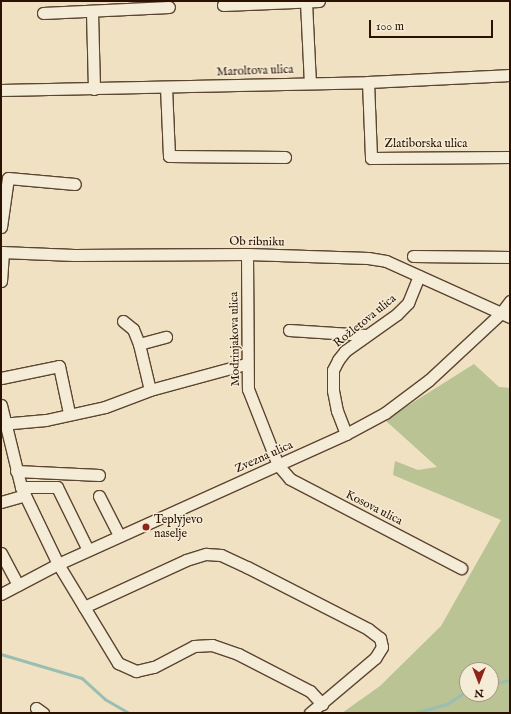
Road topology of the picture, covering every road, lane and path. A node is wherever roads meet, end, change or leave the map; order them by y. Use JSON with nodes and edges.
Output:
{"nodes":[{"id":1,"x":319,"y":1,"type":"edge"},
{"id":2,"x":306,"y":2,"type":"junction"},
{"id":3,"x":223,"y":5,"type":"dead end"},
{"id":4,"x":169,"y":7,"type":"dead end"},
{"id":5,"x":44,"y":12,"type":"dead end"},
{"id":6,"x":92,"y":12,"type":"junction"},
{"id":7,"x":510,"y":75,"type":"edge"},
{"id":8,"x":310,"y":82,"type":"junction"},
{"id":9,"x":368,"y":82,"type":"junction"},
{"id":10,"x":166,"y":87,"type":"junction"},
{"id":11,"x":94,"y":89,"type":"junction"},
{"id":12,"x":1,"y":90,"type":"edge"},
{"id":13,"x":285,"y":157,"type":"dead end"},
{"id":14,"x":510,"y":157,"type":"edge"},
{"id":15,"x":75,"y":184,"type":"dead end"},
{"id":16,"x":1,"y":227,"type":"edge"},
{"id":17,"x":2,"y":252,"type":"edge"},
{"id":18,"x":247,"y":254,"type":"junction"},
{"id":19,"x":413,"y":256,"type":"dead end"},
{"id":20,"x":510,"y":257,"type":"edge"},
{"id":21,"x":419,"y":276,"type":"junction"},
{"id":22,"x":1,"y":281,"type":"edge"},
{"id":23,"x":510,"y":301,"type":"edge"},
{"id":24,"x":505,"y":315,"type":"edge"},
{"id":25,"x":123,"y":321,"type":"dead end"},
{"id":26,"x":289,"y":330,"type":"dead end"},
{"id":27,"x":366,"y":335,"type":"junction"},
{"id":28,"x":166,"y":337,"type":"dead end"},
{"id":29,"x":139,"y":344,"type":"junction"},
{"id":30,"x":246,"y":364,"type":"junction"},
{"id":31,"x":1,"y":378,"type":"edge"},
{"id":32,"x":150,"y":390,"type":"junction"},
{"id":33,"x":1,"y":409,"type":"edge"},
{"id":34,"x":69,"y":413,"type":"junction"},
{"id":35,"x":2,"y":424,"type":"edge"},
{"id":36,"x":346,"y":434,"type":"junction"},
{"id":37,"x":278,"y":465,"type":"junction"},
{"id":38,"x":16,"y":472,"type":"junction"},
{"id":39,"x":99,"y":475,"type":"dead end"},
{"id":40,"x":23,"y":491,"type":"junction"},
{"id":41,"x":99,"y":496,"type":"dead end"},
{"id":42,"x":1,"y":502,"type":"edge"},
{"id":43,"x":119,"y":535,"type":"junction"},
{"id":44,"x":88,"y":550,"type":"junction"},
{"id":45,"x":1,"y":553,"type":"edge"},
{"id":46,"x":58,"y":564,"type":"junction"},
{"id":47,"x":461,"y":568,"type":"dead end"},
{"id":48,"x":18,"y":586,"type":"junction"},
{"id":49,"x":1,"y":594,"type":"edge"},
{"id":50,"x":84,"y":607,"type":"junction"},
{"id":51,"x":322,"y":704,"type":"junction"},
{"id":52,"x":310,"y":713,"type":"edge"}],
"edges":[{"from":1,"to":2,"type":"street"},
{"from":2,"to":3,"type":"street"},
{"from":2,"to":8,"type":"street"},
{"from":4,"to":6,"type":"street"},
{"from":5,"to":6,"type":"street"},
{"from":6,"to":11,"type":"street"},
{"from":7,"to":9,"type":"street","name":"Maroltova ulica"},
{"from":8,"to":9,"type":"street","name":"Maroltova ulica"},
{"from":8,"to":10,"type":"street","name":"Maroltova ulica"},
{"from":9,"to":14,"type":"street","name":"Zlatiborska ulica"},
{"from":10,"to":11,"type":"street","name":"Maroltova ulica"},
{"from":10,"to":13,"type":"street"},
{"from":11,"to":12,"type":"street","name":"Maroltova ulica"},
{"from":15,"to":16,"type":"street"},
{"from":17,"to":18,"type":"street","name":"Ob ribniku"},
{"from":17,"to":22,"type":"street"},
{"from":18,"to":21,"type":"street","name":"Ob ribniku"},
{"from":18,"to":30,"type":"street","name":"Modrinjakova ulica"},
{"from":19,"to":20,"type":"street"},
{"from":21,"to":24,"type":"street","name":"Ob ribniku"},
{"from":21,"to":27,"type":"street","name":"Rožletova ulica"},
{"from":23,"to":24,"type":"street","name":"Zvezna ulica"},
{"from":24,"to":36,"type":"street","name":"Zvezna ulica"},
{"from":25,"to":29,"type":"street"},
{"from":26,"to":27,"type":"street"},
{"from":27,"to":36,"type":"street","name":"Rožletova ulica"},
{"from":28,"to":29,"type":"street"},
{"from":29,"to":32,"type":"street"},
{"from":30,"to":32,"type":"street"},
{"from":30,"to":37,"type":"street","name":"Modrinjakova ulica"},
{"from":31,"to":34,"type":"street"},
{"from":32,"to":34,"type":"street"},
{"from":33,"to":35,"type":"street"},
{"from":34,"to":35,"type":"street"},
{"from":35,"to":38,"type":"street"},
{"from":36,"to":37,"type":"street","name":"Zvezna ulica"},
{"from":37,"to":43,"type":"street","name":"Zvezna ulica"},
{"from":37,"to":47,"type":"street","name":"Kosova ulica"},
{"from":38,"to":39,"type":"street"},
{"from":38,"to":40,"type":"street"},
{"from":40,"to":42,"type":"street"},
{"from":40,"to":44,"type":"street"},
{"from":40,"to":46,"type":"street"},
{"from":41,"to":43,"type":"street"},
{"from":43,"to":44,"type":"street","name":"Zvezna ulica"},
{"from":44,"to":46,"type":"street","name":"Zvezna ulica"},
{"from":45,"to":48,"type":"street"},
{"from":46,"to":48,"type":"street","name":"Zvezna ulica"},
{"from":46,"to":50,"type":"street"},
{"from":48,"to":49,"type":"street","name":"Zvezna ulica"},
{"from":50,"to":51,"type":"street"},
{"from":50,"to":51,"type":"street"},
{"from":51,"to":52,"type":"street"}]}
